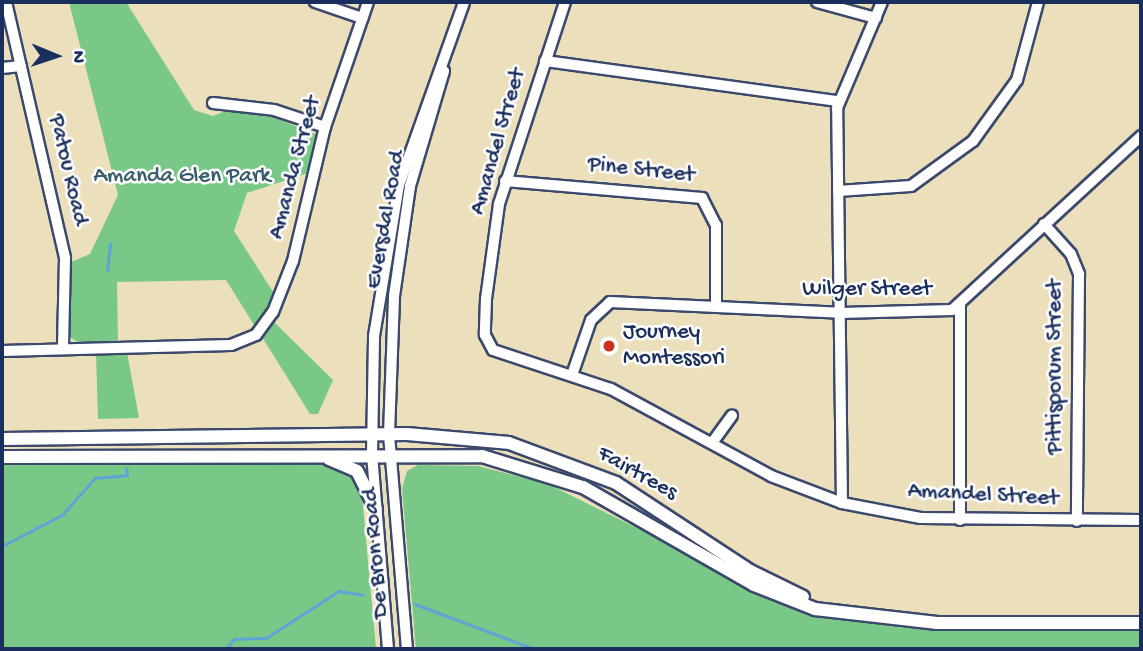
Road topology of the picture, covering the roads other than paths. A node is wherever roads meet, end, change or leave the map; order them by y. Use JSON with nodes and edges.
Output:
{"nodes":[{"id":1,"x":6,"y":2,"type":"edge"},
{"id":2,"x":315,"y":2,"type":"edge"},
{"id":3,"x":368,"y":2,"type":"edge"},
{"id":4,"x":465,"y":2,"type":"edge"},
{"id":5,"x":565,"y":2,"type":"edge"},
{"id":6,"x":817,"y":2,"type":"edge"},
{"id":7,"x":882,"y":2,"type":"edge"},
{"id":8,"x":1038,"y":2,"type":"edge"},
{"id":9,"x":362,"y":18,"type":"junction"},
{"id":10,"x":876,"y":18,"type":"junction"},
{"id":11,"x":544,"y":61,"type":"junction"},
{"id":12,"x":21,"y":66,"type":"junction"},
{"id":13,"x":2,"y":68,"type":"edge"},
{"id":14,"x":838,"y":101,"type":"junction"},
{"id":15,"x":213,"y":103,"type":"dead end"},
{"id":16,"x":325,"y":127,"type":"junction"},
{"id":17,"x":1141,"y":136,"type":"edge"},
{"id":18,"x":505,"y":181,"type":"junction"},
{"id":19,"x":838,"y":191,"type":"junction"},
{"id":20,"x":1044,"y":224,"type":"junction"},
{"id":21,"x":960,"y":306,"type":"junction"},
{"id":22,"x":716,"y":307,"type":"junction"},
{"id":23,"x":840,"y":313,"type":"junction"},
{"id":24,"x":63,"y":349,"type":"junction"},
{"id":25,"x":2,"y":351,"type":"edge"},
{"id":26,"x":572,"y":375,"type":"junction"},
{"id":27,"x":732,"y":415,"type":"dead end"},
{"id":28,"x":371,"y":434,"type":"junction"},
{"id":29,"x":389,"y":434,"type":"junction"},
{"id":30,"x":2,"y":439,"type":"edge"},
{"id":31,"x":712,"y":443,"type":"junction"},
{"id":32,"x":390,"y":452,"type":"junction"},
{"id":33,"x":372,"y":453,"type":"junction"},
{"id":34,"x":315,"y":455,"type":"junction"},
{"id":35,"x":2,"y":457,"type":"edge"},
{"id":36,"x":842,"y":503,"type":"junction"},
{"id":37,"x":376,"y":509,"type":"junction"},
{"id":38,"x":960,"y":520,"type":"junction"},
{"id":39,"x":1141,"y":520,"type":"edge"},
{"id":40,"x":1077,"y":521,"type":"junction"},
{"id":41,"x":843,"y":612,"type":"junction"},
{"id":42,"x":1141,"y":624,"type":"edge"},
{"id":43,"x":388,"y":649,"type":"edge"},
{"id":44,"x":407,"y":649,"type":"edge"}],
"edges":[{"from":1,"to":12,"type":"street","name":"Patou Road"},
{"from":2,"to":9,"type":"street"},
{"from":3,"to":9,"type":"street","name":"Amanda Street"},
{"from":4,"to":28,"type":"street","name":"Eversdal Road"},
{"from":4,"to":29,"type":"street","name":"Eversdal Road"},
{"from":5,"to":11,"type":"street","name":"Amandel Street"},
{"from":6,"to":10,"type":"street"},
{"from":7,"to":10,"type":"street"},
{"from":8,"to":19,"type":"street"},
{"from":9,"to":16,"type":"street","name":"Amanda Street"},
{"from":10,"to":14,"type":"street"},
{"from":11,"to":14,"type":"street"},
{"from":11,"to":18,"type":"street","name":"Amandel Street"},
{"from":12,"to":13,"type":"street"},
{"from":12,"to":24,"type":"street","name":"Patou Road"},
{"from":14,"to":19,"type":"street"},
{"from":15,"to":16,"type":"street"},
{"from":16,"to":24,"type":"street","name":"Amanda Street"},
{"from":17,"to":20,"type":"street","name":"Wilger Street"},
{"from":18,"to":22,"type":"street","name":"Pine Street"},
{"from":18,"to":26,"type":"street","name":"Amandel Street"},
{"from":19,"to":23,"type":"street"},
{"from":20,"to":21,"type":"street","name":"Wilger Street"},
{"from":20,"to":40,"type":"street","name":"Pittisporum Street"},
{"from":21,"to":23,"type":"street","name":"Wilger Street"},
{"from":21,"to":38,"type":"street"},
{"from":22,"to":23,"type":"street","name":"Wilger Street"},
{"from":22,"to":26,"type":"street","name":"Wilger Street"},
{"from":23,"to":36,"type":"street"},
{"from":24,"to":25,"type":"street","name":"Amanda Street"},
{"from":26,"to":31,"type":"street","name":"Amandel Street"},
{"from":27,"to":31,"type":"street"},
{"from":28,"to":29,"type":"main road","name":"Fairtrees"},
{"from":28,"to":30,"type":"main road"},
{"from":28,"to":33,"type":"street","name":"Eversdal Road"},
{"from":29,"to":32,"type":"street","name":"Eversdal Road"},
{"from":29,"to":41,"type":"main road","name":"Fairtrees"},
{"from":31,"to":36,"type":"street","name":"Amandel Street"},
{"from":32,"to":33,"type":"main road","name":"Fairtrees"},
{"from":32,"to":41,"type":"main road","name":"Fairtrees"},
{"from":32,"to":44,"type":"street","name":"De Bron Road"},
{"from":33,"to":34,"type":"main road"},
{"from":33,"to":37,"type":"street","name":"De Bron Road"},
{"from":34,"to":35,"type":"main road"},
{"from":34,"to":37,"type":"main road"},
{"from":36,"to":38,"type":"street","name":"Amandel Street"},
{"from":37,"to":43,"type":"street","name":"De Bron Road"},
{"from":38,"to":40,"type":"street","name":"Amandel Street"},
{"from":39,"to":40,"type":"street","name":"Amandel Street"},
{"from":41,"to":42,"type":"main road","name":"Fairtrees"}]}
